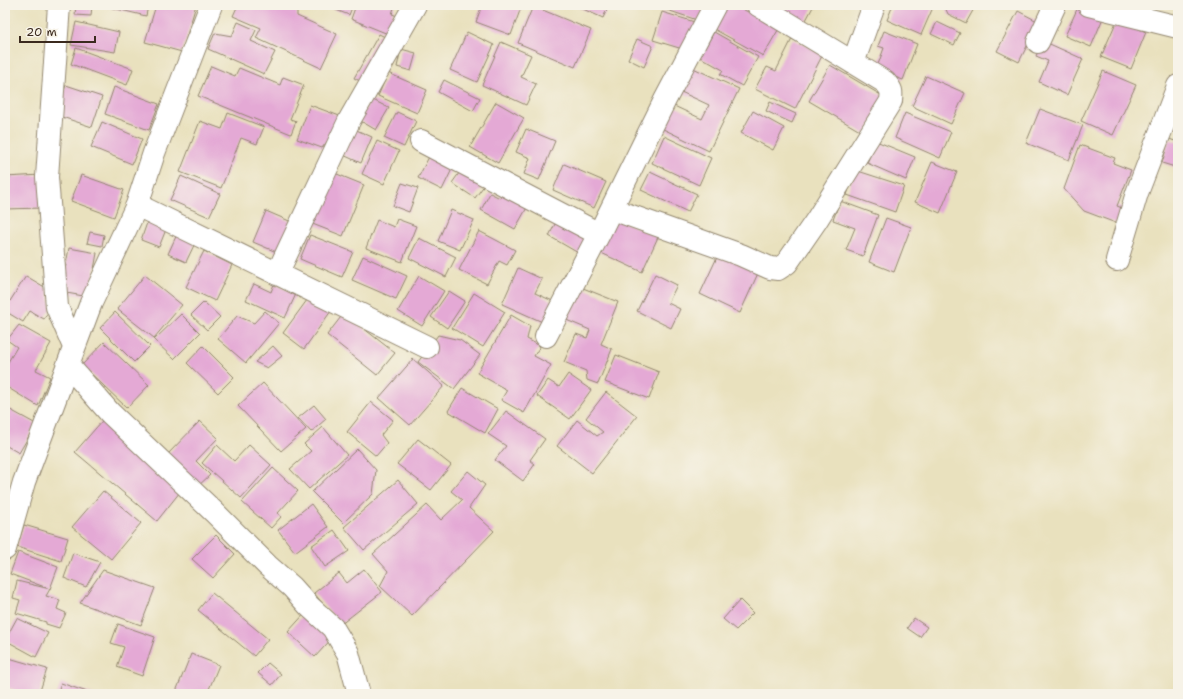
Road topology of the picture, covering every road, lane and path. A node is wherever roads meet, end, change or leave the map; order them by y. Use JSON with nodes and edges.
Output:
{"nodes":[{"id":1,"x":58,"y":5,"type":"edge"},
{"id":2,"x":211,"y":5,"type":"edge"},
{"id":3,"x":415,"y":5,"type":"edge"},
{"id":4,"x":715,"y":5,"type":"edge"},
{"id":5,"x":758,"y":5,"type":"edge"},
{"id":6,"x":874,"y":5,"type":"edge"},
{"id":7,"x":1055,"y":5,"type":"edge"},
{"id":8,"x":1089,"y":5,"type":"edge"},
{"id":9,"x":1178,"y":27,"type":"edge"},
{"id":10,"x":1038,"y":42,"type":"dead end"},
{"id":11,"x":853,"y":63,"type":"junction"},
{"id":12,"x":1178,"y":86,"type":"edge"},
{"id":13,"x":421,"y":141,"type":"dead end"},
{"id":14,"x":137,"y":206,"type":"junction"},
{"id":15,"x":612,"y":209,"type":"junction"},
{"id":16,"x":599,"y":234,"type":"junction"},
{"id":17,"x":1116,"y":260,"type":"dead end"},
{"id":18,"x":277,"y":274,"type":"junction"},
{"id":19,"x":546,"y":336,"type":"dead end"},
{"id":20,"x":427,"y":347,"type":"dead end"},
{"id":21,"x":71,"y":356,"type":"junction"},
{"id":22,"x":5,"y":549,"type":"edge"},
{"id":23,"x":359,"y":694,"type":"edge"}],
"edges":[{"from":1,"to":21,"type":"street"},
{"from":2,"to":14,"type":"street"},
{"from":3,"to":18,"type":"street"},
{"from":4,"to":15,"type":"street"},
{"from":5,"to":11,"type":"street"},
{"from":6,"to":11,"type":"street"},
{"from":7,"to":10,"type":"street"},
{"from":8,"to":9,"type":"street"},
{"from":11,"to":15,"type":"street"},
{"from":12,"to":17,"type":"street"},
{"from":13,"to":16,"type":"street"},
{"from":14,"to":18,"type":"street"},
{"from":14,"to":21,"type":"street"},
{"from":15,"to":16,"type":"street"},
{"from":16,"to":19,"type":"street"},
{"from":18,"to":20,"type":"street"},
{"from":21,"to":22,"type":"street"},
{"from":21,"to":23,"type":"street"}]}
